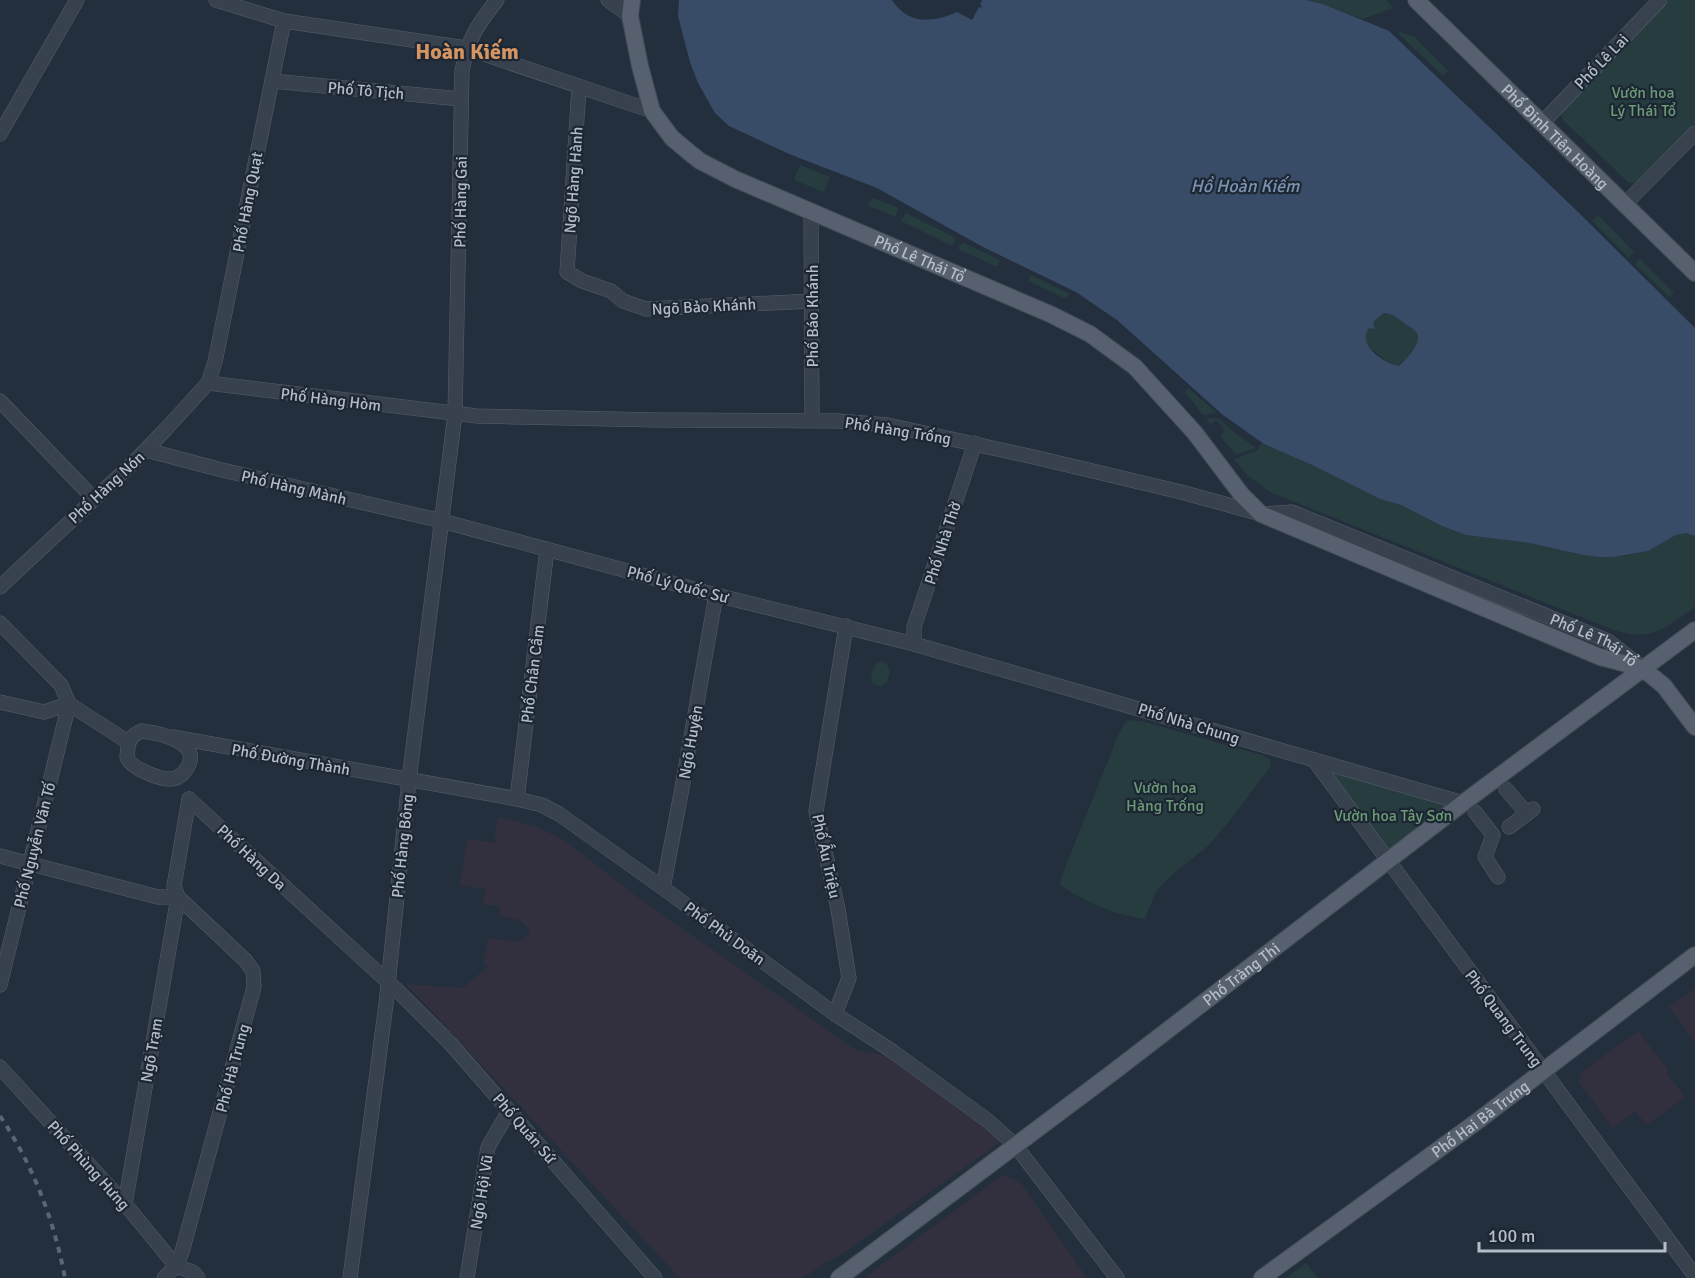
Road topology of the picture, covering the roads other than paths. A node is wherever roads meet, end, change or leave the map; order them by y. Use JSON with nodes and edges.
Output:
{"nodes":[{"id":1,"x":77,"y":0,"type":"edge"},
{"id":2,"x":216,"y":0,"type":"edge"},
{"id":3,"x":497,"y":0,"type":"edge"},
{"id":4,"x":608,"y":0,"type":"edge"},
{"id":5,"x":1416,"y":0,"type":"edge"},
{"id":6,"x":1660,"y":0,"type":"edge"},
{"id":7,"x":631,"y":8,"type":"edge"},
{"id":8,"x":284,"y":21,"type":"junction"},
{"id":9,"x":466,"y":48,"type":"junction"},
{"id":10,"x":272,"y":81,"type":"junction"},
{"id":11,"x":579,"y":87,"type":"junction"},
{"id":12,"x":461,"y":99,"type":"junction"},
{"id":13,"x":652,"y":111,"type":"junction"},
{"id":14,"x":1542,"y":123,"type":"junction"},
{"id":15,"x":1695,"y":133,"type":"edge"},
{"id":16,"x":0,"y":134,"type":"edge"},
{"id":17,"x":1625,"y":204,"type":"junction"},
{"id":18,"x":811,"y":212,"type":"junction"},
{"id":19,"x":567,"y":272,"type":"joint"},
{"id":20,"x":1695,"y":273,"type":"edge"},
{"id":21,"x":813,"y":301,"type":"junction"},
{"id":22,"x":207,"y":383,"type":"junction"},
{"id":23,"x":0,"y":401,"type":"edge"},
{"id":24,"x":455,"y":414,"type":"junction"},
{"id":25,"x":812,"y":420,"type":"junction"},
{"id":26,"x":975,"y":443,"type":"junction"},
{"id":27,"x":146,"y":450,"type":"junction"},
{"id":28,"x":94,"y":499,"type":"junction"},
{"id":29,"x":1261,"y":514,"type":"junction"},
{"id":30,"x":442,"y":521,"type":"junction"},
{"id":31,"x":548,"y":549,"type":"junction"},
{"id":32,"x":0,"y":587,"type":"edge"},
{"id":33,"x":716,"y":595,"type":"junction"},
{"id":34,"x":0,"y":623,"type":"edge"},
{"id":35,"x":846,"y":626,"type":"junction"},
{"id":36,"x":1695,"y":630,"type":"edge"},
{"id":37,"x":915,"y":644,"type":"junction"},
{"id":38,"x":1642,"y":668,"type":"junction"},
{"id":39,"x":0,"y":702,"type":"edge"},
{"id":40,"x":69,"y":704,"type":"junction"},
{"id":41,"x":1695,"y":726,"type":"edge"},
{"id":42,"x":173,"y":737,"type":"junction"},
{"id":43,"x":128,"y":742,"type":"junction"},
{"id":44,"x":1314,"y":760,"type":"junction"},
{"id":45,"x":409,"y":780,"type":"junction"},
{"id":46,"x":1506,"y":789,"type":"dead end"},
{"id":47,"x":517,"y":799,"type":"junction"},
{"id":48,"x":1469,"y":807,"type":"junction"},
{"id":49,"x":1509,"y":827,"type":"dead end"},
{"id":50,"x":0,"y":856,"type":"edge"},
{"id":51,"x":1387,"y":861,"type":"junction"},
{"id":52,"x":29,"y":864,"type":"junction"},
{"id":53,"x":1498,"y":877,"type":"dead end"},
{"id":54,"x":663,"y":888,"type":"junction"},
{"id":55,"x":178,"y":897,"type":"junction"},
{"id":56,"x":1695,"y":955,"type":"edge"},
{"id":57,"x":388,"y":982,"type":"junction"},
{"id":58,"x":0,"y":985,"type":"edge"},
{"id":59,"x":835,"y":1014,"type":"junction"},
{"id":60,"x":0,"y":1067,"type":"edge"},
{"id":61,"x":1544,"y":1071,"type":"junction"},
{"id":62,"x":510,"y":1111,"type":"junction"},
{"id":63,"x":1015,"y":1145,"type":"junction"},
{"id":64,"x":125,"y":1204,"type":"junction"},
{"id":65,"x":177,"y":1272,"type":"edge"},
{"id":66,"x":1695,"y":1276,"type":"edge"},
{"id":67,"x":164,"y":1278,"type":"edge"},
{"id":68,"x":198,"y":1278,"type":"edge"},
{"id":69,"x":350,"y":1278,"type":"edge"},
{"id":70,"x":467,"y":1278,"type":"edge"},
{"id":71,"x":655,"y":1278,"type":"edge"},
{"id":72,"x":839,"y":1278,"type":"edge"},
{"id":73,"x":1117,"y":1278,"type":"edge"},
{"id":74,"x":1262,"y":1278,"type":"edge"}],
"edges":[{"from":1,"to":16,"type":"street"},
{"from":2,"to":8,"type":"street"},
{"from":3,"to":9,"type":"street","name":"Phố Hàng Gai"},
{"from":4,"to":7,"type":"street","name":"Phố Lê Thái Tổ"},
{"from":5,"to":14,"type":"main road","name":"Phố Đinh Tiên Hoàng"},
{"from":6,"to":14,"type":"street","name":"Phố Lê Lai"},
{"from":7,"to":13,"type":"main road","name":"Phố Lê Thái Tổ"},
{"from":8,"to":9,"type":"street"},
{"from":8,"to":10,"type":"street","name":"Phố Hàng Quạt"},
{"from":9,"to":11,"type":"street"},
{"from":9,"to":12,"type":"street","name":"Phố Hàng Gai"},
{"from":10,"to":12,"type":"street","name":"Phố Tô Tịch"},
{"from":10,"to":22,"type":"street","name":"Phố Hàng Quạt"},
{"from":11,"to":13,"type":"street"},
{"from":11,"to":19,"type":"street","name":"Ngõ Hàng Hành"},
{"from":12,"to":24,"type":"street","name":"Phố Hàng Gai"},
{"from":13,"to":18,"type":"main road","name":"Phố Lê Thái Tổ"},
{"from":14,"to":17,"type":"main road","name":"Phố Đinh Tiên Hoàng"},
{"from":15,"to":17,"type":"street"},
{"from":17,"to":20,"type":"main road","name":"Phố Đinh Tiên Hoàng"},
{"from":18,"to":21,"type":"street","name":"Phố Báo Khánh"},
{"from":18,"to":29,"type":"main road","name":"Phố Lê Thái Tổ"},
{"from":19,"to":21,"type":"street","name":"Ngõ Bảo Khánh"},
{"from":21,"to":25,"type":"street","name":"Phố Báo Khánh"},
{"from":22,"to":24,"type":"street","name":"Phố Hàng Hòm"},
{"from":22,"to":27,"type":"street","name":"Phố Hàng Nón"},
{"from":23,"to":28,"type":"street"},
{"from":24,"to":25,"type":"street","name":"Phố Hàng Trống"},
{"from":24,"to":30,"type":"street","name":"Phố Hàng Bông"},
{"from":25,"to":26,"type":"street","name":"Phố Hàng Trống"},
{"from":26,"to":29,"type":"street","name":"Phố Hàng Trống"},
{"from":26,"to":37,"type":"street","name":"Phố Nhà Thờ"},
{"from":27,"to":28,"type":"street","name":"Phố Hàng Nón"},
{"from":27,"to":30,"type":"street","name":"Phố Hàng Mành"},
{"from":28,"to":32,"type":"street","name":"Phố Hàng Nón"},
{"from":29,"to":38,"type":"main road","name":"Phố Lê Thái Tổ"},
{"from":30,"to":31,"type":"street","name":"Phố Lý Quốc Sư"},
{"from":30,"to":45,"type":"street","name":"Phố Hàng Bông"},
{"from":31,"to":33,"type":"street","name":"Phố Lý Quốc Sư"},
{"from":31,"to":47,"type":"street","name":"Phố Chân Cầm"},
{"from":33,"to":35,"type":"street","name":"Phố Lý Quốc Sư"},
{"from":33,"to":54,"type":"street","name":"Ngõ Huyện"},
{"from":34,"to":40,"type":"street"},
{"from":35,"to":37,"type":"street","name":"Phố Lý Quốc Sư"},
{"from":35,"to":59,"type":"street","name":"Phố Ấu Triệu"},
{"from":36,"to":38,"type":"main road","name":"Phố Tràng Thi"},
{"from":37,"to":44,"type":"street","name":"Phố Nhà Chung"},
{"from":38,"to":41,"type":"main road"},
{"from":38,"to":48,"type":"main road","name":"Phố Tràng Thi"},
{"from":39,"to":40,"type":"street"},
{"from":40,"to":43,"type":"street"},
{"from":40,"to":52,"type":"street","name":"Phố Nguyễn Văn Tố"},
{"from":42,"to":43,"type":"street"},
{"from":42,"to":43,"type":"street"},
{"from":42,"to":45,"type":"street","name":"Phố Đường Thành"},
{"from":44,"to":48,"type":"street","name":"Phố Nhà Chung"},
{"from":44,"to":51,"type":"street","name":"Phố Quang Trung"},
{"from":45,"to":47,"type":"street","name":"Phố Phủ Doãn"},
{"from":45,"to":57,"type":"street","name":"Phố Hàng Bông"},
{"from":46,"to":49,"type":"street"},
{"from":47,"to":54,"type":"street","name":"Phố Phủ Doãn"},
{"from":48,"to":51,"type":"main road","name":"Phố Tràng Thi"},
{"from":48,"to":53,"type":"street"},
{"from":50,"to":52,"type":"street"},
{"from":51,"to":61,"type":"street","name":"Phố Quang Trung"},
{"from":51,"to":63,"type":"main road","name":"Phố Tràng Thi"},
{"from":52,"to":55,"type":"street"},
{"from":52,"to":58,"type":"street","name":"Phố Nguyễn Văn Tố"},
{"from":54,"to":59,"type":"street","name":"Phố Phủ Doãn"},
{"from":55,"to":57,"type":"street","name":"Phố Hàng Da"},
{"from":55,"to":64,"type":"street","name":"Ngõ Trạm"},
{"from":55,"to":65,"type":"street","name":"Phố Hà Trung"},
{"from":56,"to":61,"type":"main road","name":"Phố Hai Bà Trưng"},
{"from":57,"to":62,"type":"street","name":"Phố Quán Sứ"},
{"from":57,"to":69,"type":"street","name":"Phố Hàng Bông"},
{"from":59,"to":63,"type":"street","name":"Phố Phủ Doãn"},
{"from":60,"to":64,"type":"street","name":"Phố Phùng Hưng"},
{"from":61,"to":66,"type":"street","name":"Phố Quang Trung"},
{"from":61,"to":74,"type":"main road","name":"Phố Hai Bà Trưng"},
{"from":62,"to":70,"type":"street","name":"Ngõ Hội Vũ"},
{"from":62,"to":71,"type":"street","name":"Phố Quán Sứ"},
{"from":63,"to":72,"type":"main road","name":"Phố Tràng Thi"},
{"from":63,"to":73,"type":"street","name":"Phố Phủ Doãn"},
{"from":64,"to":65,"type":"street","name":"Phố Phùng Hưng"},
{"from":65,"to":67,"type":"street"},
{"from":65,"to":68,"type":"street","name":"Phố Phùng Hưng"}]}
